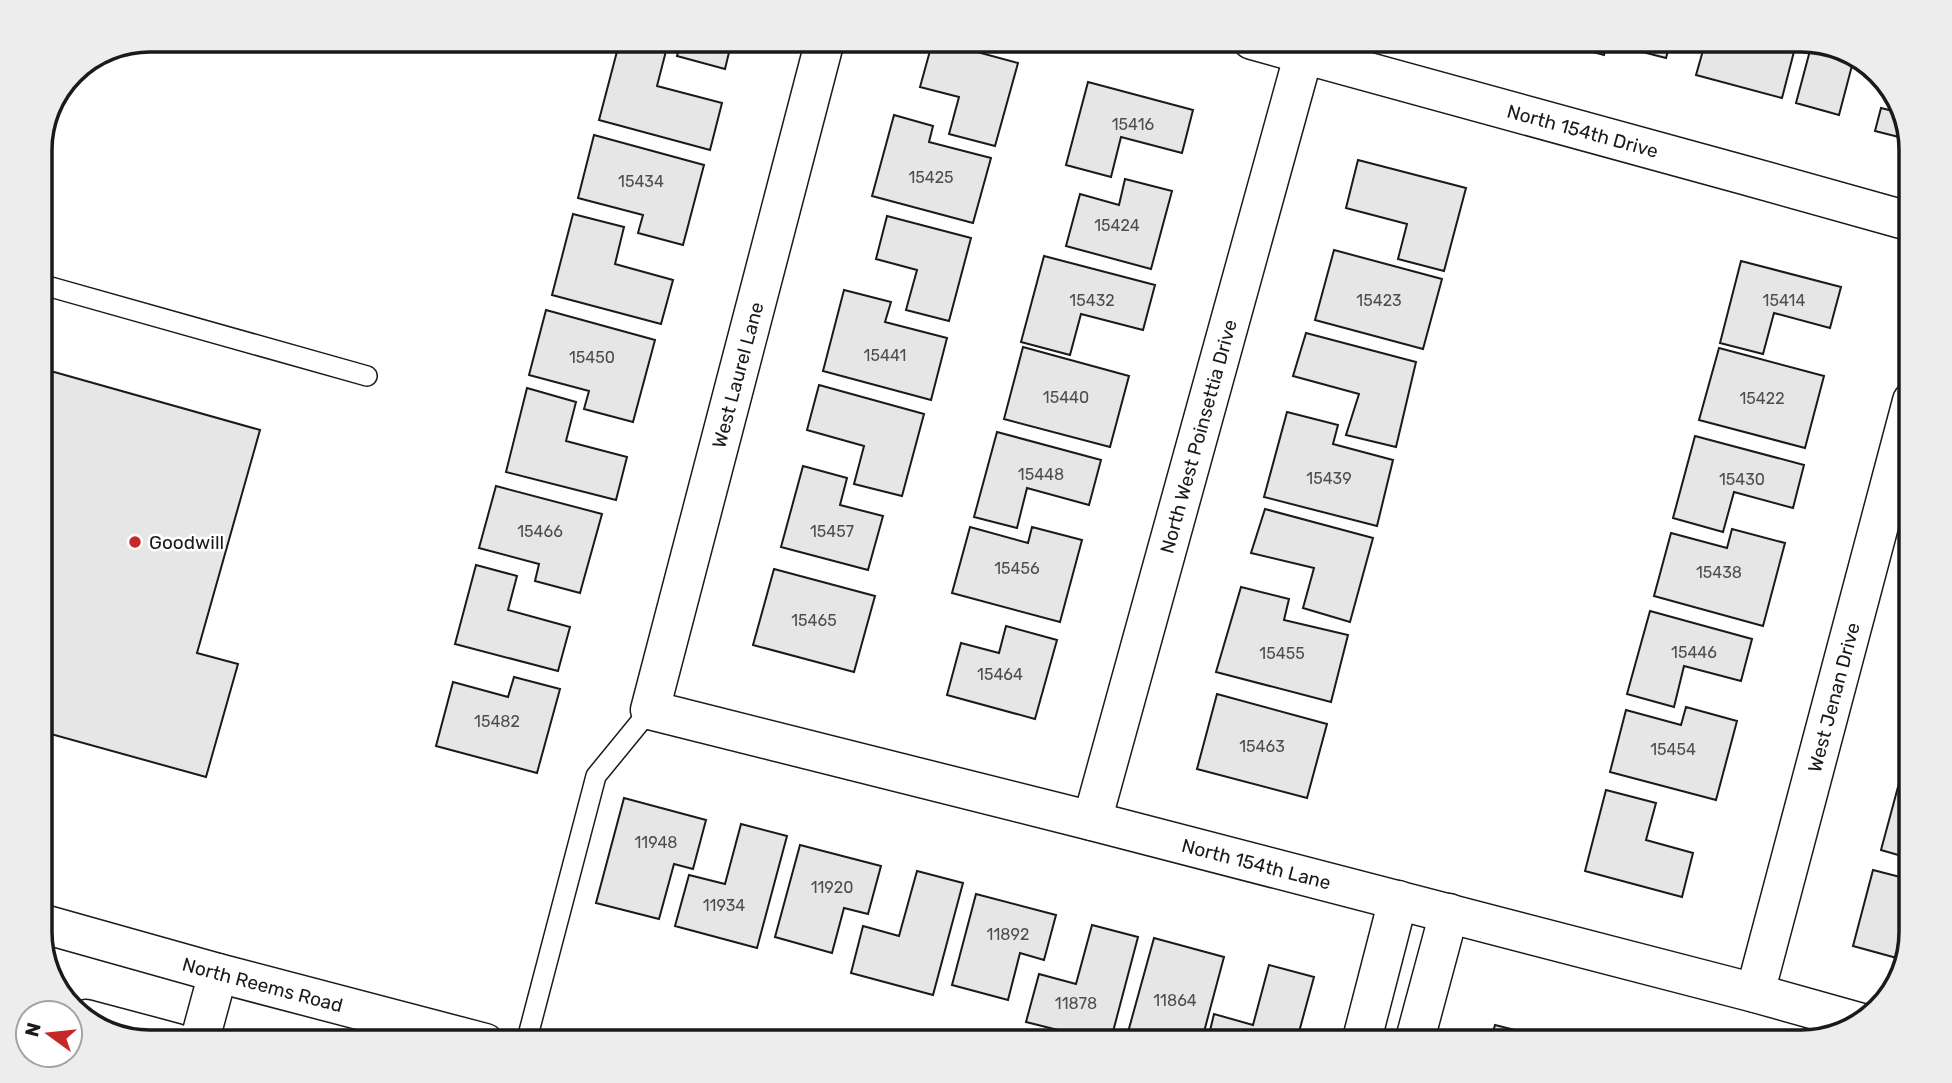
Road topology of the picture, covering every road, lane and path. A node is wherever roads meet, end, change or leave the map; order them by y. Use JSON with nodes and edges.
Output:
{"nodes":[{"id":1,"x":822,"y":53,"type":"edge"},
{"id":2,"x":1300,"y":53,"type":"edge"},
{"id":3,"x":1304,"y":54,"type":"junction"},
{"id":4,"x":1899,"y":218,"type":"edge"},
{"id":5,"x":53,"y":288,"type":"edge"},
{"id":6,"x":367,"y":376,"type":"dead end"},
{"id":7,"x":1899,"y":450,"type":"edge"},
{"id":8,"x":650,"y":710,"type":"junction"},
{"id":9,"x":1093,"y":821,"type":"junction"},
{"id":10,"x":1398,"y":900,"type":"junction"},
{"id":11,"x":1449,"y":913,"type":"junction"},
{"id":12,"x":53,"y":927,"type":"edge"},
{"id":13,"x":218,"y":973,"type":"junction"},
{"id":14,"x":1755,"y":993,"type":"junction"},
{"id":15,"x":1847,"y":1019,"type":"edge"},
{"id":16,"x":203,"y":1030,"type":"edge"},
{"id":17,"x":435,"y":1030,"type":"edge"},
{"id":18,"x":529,"y":1030,"type":"edge"},
{"id":19,"x":1363,"y":1030,"type":"edge"},
{"id":20,"x":1418,"y":1030,"type":"edge"}],
"edges":[{"from":1,"to":8,"type":"street","name":"West Laurel Lane"},
{"from":2,"to":3,"type":"street","name":"North 154th Drive"},
{"from":3,"to":4,"type":"street","name":"North 154th Drive"},
{"from":3,"to":9,"type":"street","name":"North West Poinsettia Drive"},
{"from":5,"to":6,"type":"lane"},
{"from":7,"to":14,"type":"street","name":"West Jenan Drive"},
{"from":8,"to":9,"type":"street","name":"North 154th Lane"},
{"from":8,"to":18,"type":"lane"},
{"from":9,"to":10,"type":"street","name":"North 154th Lane"},
{"from":10,"to":11,"type":"street","name":"North 154th Lane"},
{"from":10,"to":19,"type":"street"},
{"from":11,"to":14,"type":"street","name":"North 154th Lane"},
{"from":11,"to":20,"type":"street"},
{"from":12,"to":13,"type":"street","name":"North Reems Road"},
{"from":13,"to":16,"type":"street"},
{"from":13,"to":17,"type":"street","name":"North Reems Road"},
{"from":14,"to":15,"type":"street","name":"North 154th Lane"}]}
